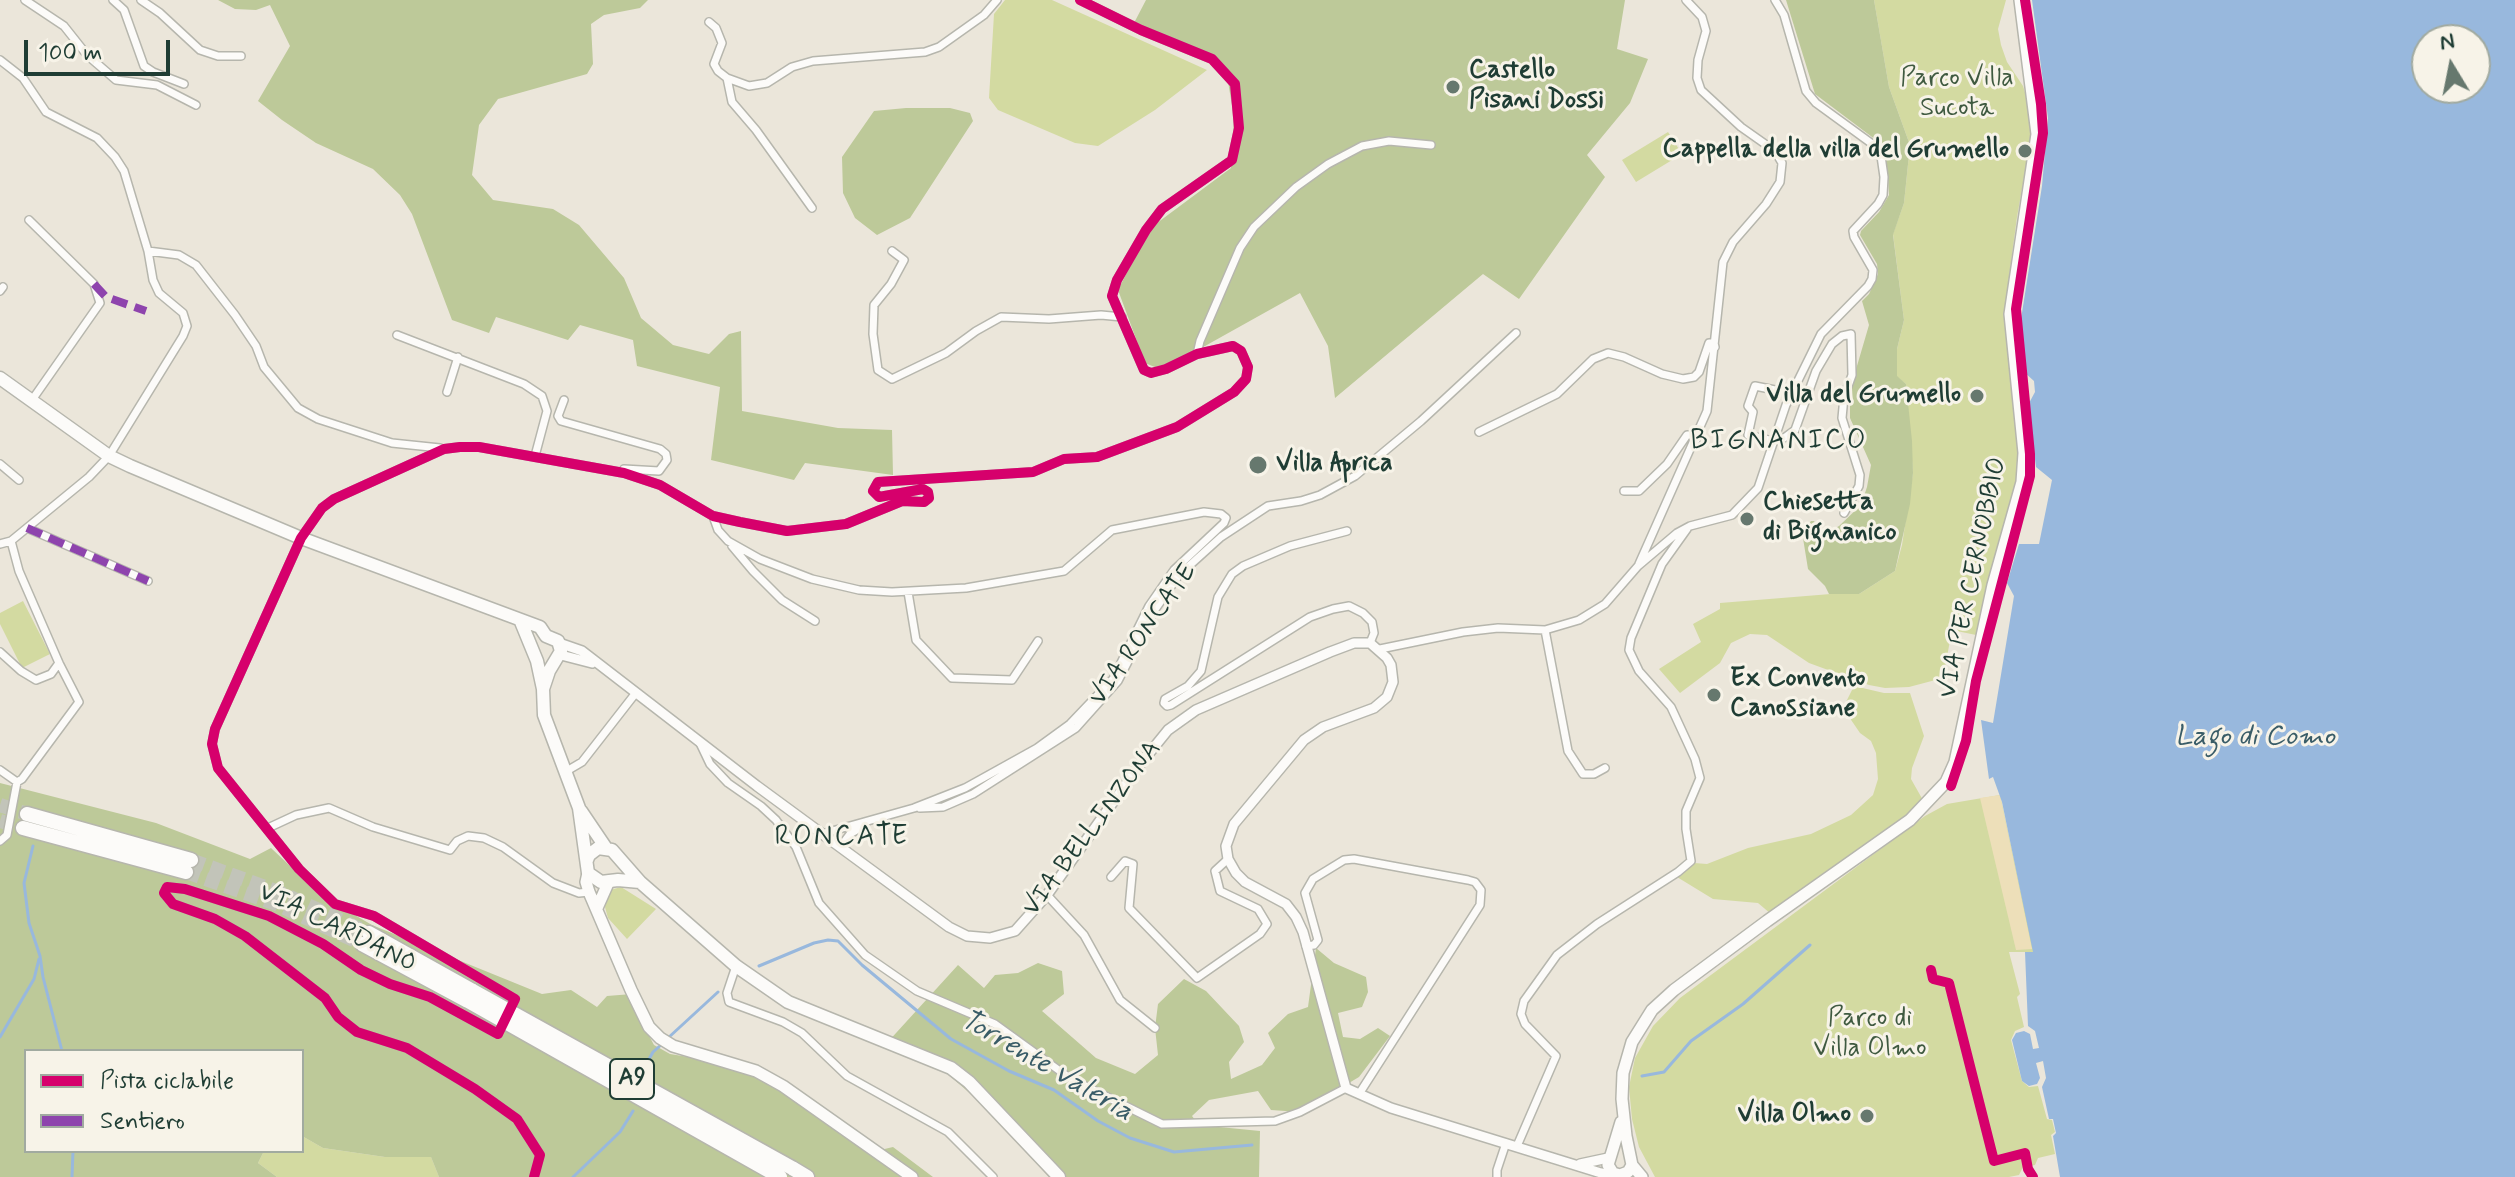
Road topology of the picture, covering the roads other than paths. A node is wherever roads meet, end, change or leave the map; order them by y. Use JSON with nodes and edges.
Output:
{"nodes":[{"id":1,"x":25,"y":0,"type":"edge"},
{"id":2,"x":113,"y":0,"type":"edge"},
{"id":3,"x":141,"y":0,"type":"edge"},
{"id":4,"x":997,"y":0,"type":"edge"},
{"id":5,"x":1080,"y":0,"type":"edge"},
{"id":6,"x":1686,"y":0,"type":"edge"},
{"id":7,"x":1775,"y":0,"type":"edge"},
{"id":8,"x":2020,"y":0,"type":"edge"},
{"id":9,"x":709,"y":22,"type":"dead end"},
{"id":10,"x":241,"y":56,"type":"dead end"},
{"id":11,"x":0,"y":60,"type":"edge"},
{"id":12,"x":727,"y":78,"type":"junction"},
{"id":13,"x":184,"y":84,"type":"dead end"},
{"id":14,"x":196,"y":105,"type":"dead end"},
{"id":15,"x":1431,"y":145,"type":"dead end"},
{"id":16,"x":812,"y":208,"type":"dead end"},
{"id":17,"x":29,"y":220,"type":"dead end"},
{"id":18,"x":148,"y":251,"type":"junction"},
{"id":19,"x":892,"y":251,"type":"dead end"},
{"id":20,"x":1122,"y":317,"type":"junction"},
{"id":21,"x":1516,"y":333,"type":"dead end"},
{"id":22,"x":397,"y":335,"type":"dead end"},
{"id":23,"x":1715,"y":347,"type":"junction"},
{"id":24,"x":1197,"y":354,"type":"junction"},
{"id":25,"x":458,"y":357,"type":"junction"},
{"id":26,"x":0,"y":378,"type":"edge"},
{"id":27,"x":1775,"y":390,"type":"dead end"},
{"id":28,"x":447,"y":392,"type":"dead end"},
{"id":29,"x":32,"y":400,"type":"junction"},
{"id":30,"x":564,"y":400,"type":"dead end"},
{"id":31,"x":1479,"y":432,"type":"dead end"},
{"id":32,"x":1696,"y":440,"type":"junction"},
{"id":33,"x":1774,"y":440,"type":"junction"},
{"id":34,"x":444,"y":449,"type":"junction"},
{"id":35,"x":109,"y":456,"type":"junction"},
{"id":36,"x":535,"y":456,"type":"junction"},
{"id":37,"x":0,"y":464,"type":"edge"},
{"id":38,"x":574,"y":465,"type":"junction"},
{"id":39,"x":19,"y":480,"type":"dead end"},
{"id":40,"x":1624,"y":491,"type":"dead end"},
{"id":41,"x":1844,"y":513,"type":"dead end"},
{"id":42,"x":713,"y":516,"type":"junction"},
{"id":43,"x":1690,"y":526,"type":"junction"},
{"id":44,"x":27,"y":528,"type":"junction"},
{"id":45,"x":1347,"y":531,"type":"dead end"},
{"id":46,"x":301,"y":538,"type":"junction"},
{"id":47,"x":11,"y":541,"type":"junction"},
{"id":48,"x":728,"y":541,"type":"junction"},
{"id":49,"x":0,"y":544,"type":"edge"},
{"id":50,"x":1638,"y":566,"type":"junction"},
{"id":51,"x":148,"y":581,"type":"dead end"},
{"id":52,"x":908,"y":592,"type":"junction"},
{"id":53,"x":815,"y":621,"type":"dead end"},
{"id":54,"x":521,"y":622,"type":"junction"},
{"id":55,"x":1545,"y":630,"type":"junction"},
{"id":56,"x":546,"y":636,"type":"junction"},
{"id":57,"x":1038,"y":641,"type":"dead end"},
{"id":58,"x":1370,"y":643,"type":"junction"},
{"id":59,"x":532,"y":646,"type":"junction"},
{"id":60,"x":1380,"y":649,"type":"junction"},
{"id":61,"x":0,"y":652,"type":"edge"},
{"id":62,"x":558,"y":654,"type":"junction"},
{"id":63,"x":537,"y":661,"type":"junction"},
{"id":64,"x":59,"y":663,"type":"junction"},
{"id":65,"x":543,"y":689,"type":"junction"},
{"id":66,"x":635,"y":694,"type":"junction"},
{"id":67,"x":699,"y":741,"type":"junction"},
{"id":68,"x":1605,"y":768,"type":"dead end"},
{"id":69,"x":0,"y":770,"type":"edge"},
{"id":70,"x":565,"y":772,"type":"junction"},
{"id":71,"x":17,"y":782,"type":"junction"},
{"id":72,"x":579,"y":808,"type":"junction"},
{"id":73,"x":914,"y":808,"type":"junction"},
{"id":74,"x":873,"y":820,"type":"junction"},
{"id":75,"x":25,"y":821,"type":"tunnel mouth"},
{"id":76,"x":268,"y":828,"type":"junction"},
{"id":77,"x":825,"y":833,"type":"junction"},
{"id":78,"x":0,"y":841,"type":"edge"},
{"id":79,"x":841,"y":846,"type":"junction"},
{"id":80,"x":606,"y":848,"type":"junction"},
{"id":81,"x":1228,"y":859,"type":"junction"},
{"id":82,"x":620,"y":860,"type":"junction"},
{"id":83,"x":188,"y":866,"type":"tunnel mouth"},
{"id":84,"x":587,"y":866,"type":"junction"},
{"id":85,"x":1111,"y":877,"type":"dead end"},
{"id":86,"x":609,"y":881,"type":"junction"},
{"id":87,"x":640,"y":882,"type":"junction"},
{"id":88,"x":589,"y":892,"type":"junction"},
{"id":89,"x":1047,"y":895,"type":"junction"},
{"id":90,"x":597,"y":908,"type":"junction"},
{"id":91,"x":366,"y":938,"type":"tunnel mouth"},
{"id":92,"x":1306,"y":946,"type":"junction"},
{"id":93,"x":736,"y":966,"type":"junction"},
{"id":94,"x":515,"y":999,"type":"dead end"},
{"id":95,"x":1155,"y":1028,"type":"dead end"},
{"id":96,"x":498,"y":1034,"type":"dead end"},
{"id":97,"x":1346,"y":1088,"type":"junction"},
{"id":98,"x":1359,"y":1094,"type":"junction"},
{"id":99,"x":1624,"y":1113,"type":"junction"},
{"id":100,"x":1512,"y":1145,"type":"junction"},
{"id":101,"x":1610,"y":1156,"type":"junction"},
{"id":102,"x":1631,"y":1160,"type":"junction"},
{"id":103,"x":1577,"y":1164,"type":"junction"},
{"id":104,"x":786,"y":1172,"type":"edge"},
{"id":105,"x":1621,"y":1175,"type":"edge"},
{"id":106,"x":534,"y":1177,"type":"edge"},
{"id":107,"x":807,"y":1177,"type":"edge"},
{"id":108,"x":912,"y":1177,"type":"edge"},
{"id":109,"x":993,"y":1177,"type":"edge"},
{"id":110,"x":1059,"y":1177,"type":"edge"},
{"id":111,"x":1497,"y":1177,"type":"edge"},
{"id":112,"x":1642,"y":1177,"type":"edge"}],
"edges":[{"from":1,"to":14,"type":"street"},
{"from":2,"to":13,"type":"street"},
{"from":3,"to":10,"type":"street"},
{"from":4,"to":12,"type":"street"},
{"from":5,"to":20,"type":"street"},
{"from":6,"to":23,"type":"street"},
{"from":7,"to":33,"type":"street"},
{"from":8,"to":99,"type":"main road","name":"VIA PER CERNOBBIO"},
{"from":9,"to":12,"type":"street"},
{"from":11,"to":18,"type":"street"},
{"from":12,"to":16,"type":"street"},
{"from":15,"to":24,"type":"street"},
{"from":17,"to":29,"type":"street"},
{"from":18,"to":34,"type":"street"},
{"from":18,"to":35,"type":"street"},
{"from":19,"to":20,"type":"street"},
{"from":20,"to":24,"type":"street"},
{"from":21,"to":73,"type":"street","name":"VIA RONCATE"},
{"from":22,"to":25,"type":"street"},
{"from":23,"to":31,"type":"street"},
{"from":23,"to":32,"type":"street"},
{"from":24,"to":42,"type":"street"},
{"from":25,"to":28,"type":"street"},
{"from":25,"to":36,"type":"street"},
{"from":26,"to":29,"type":"main road"},
{"from":27,"to":33,"type":"street"},
{"from":29,"to":35,"type":"main road"},
{"from":30,"to":38,"type":"street"},
{"from":32,"to":40,"type":"street"},
{"from":32,"to":50,"type":"street"},
{"from":33,"to":41,"type":"street"},
{"from":33,"to":43,"type":"street"},
{"from":34,"to":36,"type":"street"},
{"from":34,"to":46,"type":"street","name":"VIA CARDANO"},
{"from":35,"to":44,"type":"street"},
{"from":35,"to":46,"type":"main road"},
{"from":36,"to":38,"type":"street"},
{"from":37,"to":39,"type":"street"},
{"from":38,"to":42,"type":"street"},
{"from":42,"to":48,"type":"street"},
{"from":43,"to":50,"type":"street"},
{"from":43,"to":100,"type":"street"},
{"from":44,"to":47,"type":"street"},
{"from":44,"to":51,"type":"street"},
{"from":45,"to":58,"type":"street"},
{"from":46,"to":54,"type":"main road"},
{"from":46,"to":76,"type":"street","name":"VIA CARDANO"},
{"from":47,"to":49,"type":"street"},
{"from":47,"to":64,"type":"street"},
{"from":48,"to":52,"type":"street"},
{"from":48,"to":53,"type":"street"},
{"from":50,"to":55,"type":"street"},
{"from":52,"to":57,"type":"street"},
{"from":52,"to":73,"type":"street"},
{"from":54,"to":56,"type":"main road"},
{"from":54,"to":59,"type":"main road"},
{"from":55,"to":60,"type":"street"},
{"from":55,"to":68,"type":"street"},
{"from":56,"to":59,"type":"main road"},
{"from":56,"to":62,"type":"main road"},
{"from":58,"to":60,"type":"street"},
{"from":58,"to":89,"type":"street","name":"VIA BELLINZONA"},
{"from":59,"to":63,"type":"main road"},
{"from":60,"to":81,"type":"street"},
{"from":61,"to":64,"type":"street"},
{"from":62,"to":63,"type":"main road"},
{"from":62,"to":65,"type":"main road"},
{"from":62,"to":66,"type":"street","name":"VIA BELLINZONA"},
{"from":63,"to":65,"type":"main road"},
{"from":64,"to":71,"type":"street"},
{"from":65,"to":70,"type":"main road"},
{"from":66,"to":67,"type":"street","name":"VIA BELLINZONA"},
{"from":66,"to":70,"type":"street"},
{"from":67,"to":77,"type":"street","name":"VIA BELLINZONA"},
{"from":67,"to":97,"type":"street"},
{"from":69,"to":71,"type":"street"},
{"from":70,"to":72,"type":"main road"},
{"from":71,"to":78,"type":"street"},
{"from":72,"to":80,"type":"main road"},
{"from":72,"to":84,"type":"main road"},
{"from":73,"to":74,"type":"street"},
{"from":74,"to":77,"type":"street"},
{"from":74,"to":79,"type":"street"},
{"from":75,"to":83,"type":"highway"},
{"from":76,"to":88,"type":"street"},
{"from":76,"to":94,"type":"street","name":"VIA CARDANO"},
{"from":77,"to":79,"type":"street","name":"VIA BELLINZONA"},
{"from":79,"to":89,"type":"street","name":"VIA BELLINZONA"},
{"from":80,"to":82,"type":"main road"},
{"from":80,"to":84,"type":"main road"},
{"from":81,"to":85,"type":"street"},
{"from":81,"to":92,"type":"street"},
{"from":82,"to":86,"type":"main road"},
{"from":82,"to":87,"type":"main road"},
{"from":84,"to":86,"type":"main road"},
{"from":84,"to":88,"type":"main road"},
{"from":86,"to":87,"type":"main road"},
{"from":86,"to":90,"type":"main road"},
{"from":87,"to":93,"type":"main road"},
{"from":88,"to":90,"type":"main road"},
{"from":89,"to":95,"type":"street"},
{"from":90,"to":108,"type":"main road"},
{"from":91,"to":104,"type":"highway","number":"A9","bridge":true},
{"from":92,"to":97,"type":"street"},
{"from":92,"to":98,"type":"street"},
{"from":93,"to":109,"type":"street"},
{"from":93,"to":110,"type":"main road"},
{"from":96,"to":106,"type":"street","name":"VIA CARDANO"},
{"from":97,"to":98,"type":"street"},
{"from":98,"to":100,"type":"street"},
{"from":99,"to":101,"type":"main road","name":"VIA PER CERNOBBIO"},
{"from":99,"to":102,"type":"main road","name":"VIA PER CERNOBBIO"},
{"from":100,"to":103,"type":"street"},
{"from":100,"to":111,"type":"street"},
{"from":101,"to":102,"type":"main road"},
{"from":101,"to":103,"type":"street"},
{"from":101,"to":105,"type":"main road"},
{"from":102,"to":105,"type":"main road"},
{"from":102,"to":112,"type":"main road"},
{"from":103,"to":105,"type":"street"},
{"from":104,"to":107,"type":"highway","number":"A9"}]}
